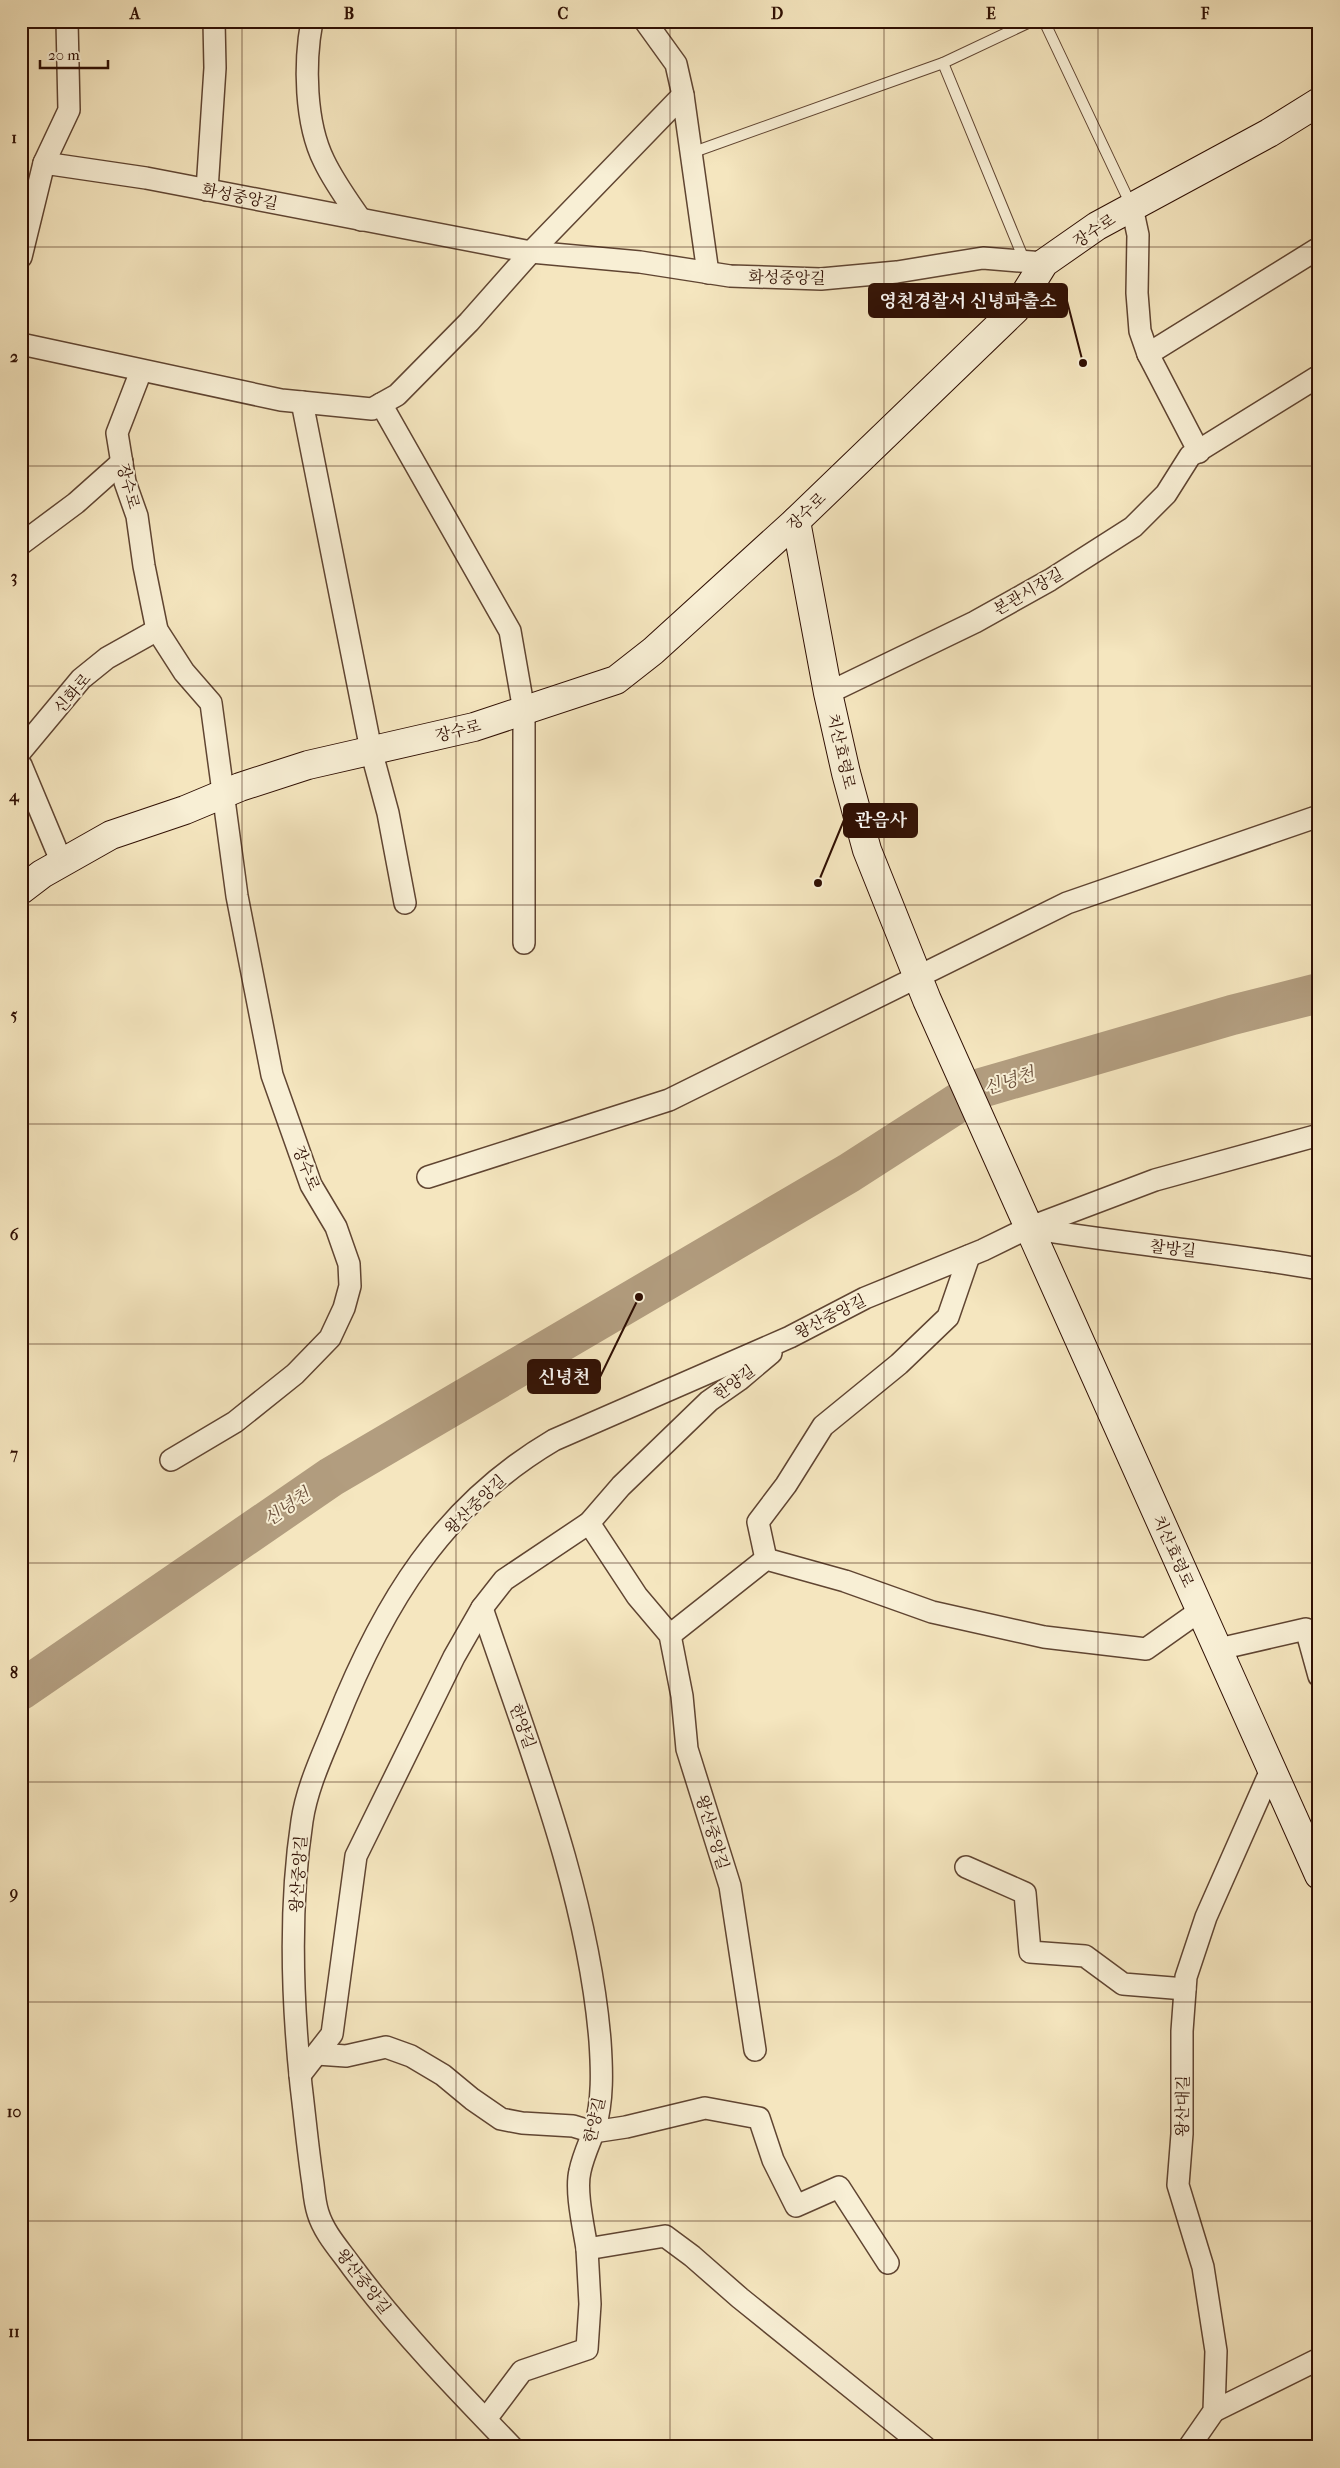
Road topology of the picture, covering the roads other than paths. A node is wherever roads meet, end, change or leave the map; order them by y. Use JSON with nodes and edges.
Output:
{"nodes":[{"id":1,"x":67,"y":21,"type":"edge"},
{"id":2,"x":214,"y":21,"type":"edge"},
{"id":3,"x":312,"y":21,"type":"edge"},
{"id":4,"x":645,"y":21,"type":"edge"},
{"id":5,"x":1032,"y":21,"type":"edge"},
{"id":6,"x":1044,"y":21,"type":"edge"},
{"id":7,"x":943,"y":63,"type":"junction"},
{"id":8,"x":683,"y":95,"type":"junction"},
{"id":9,"x":1319,"y":102,"type":"edge"},
{"id":10,"x":691,"y":153,"type":"junction"},
{"id":11,"x":44,"y":163,"type":"junction"},
{"id":12,"x":207,"y":190,"type":"junction"},
{"id":13,"x":1132,"y":207,"type":"junction"},
{"id":14,"x":361,"y":220,"type":"junction"},
{"id":15,"x":1319,"y":248,"type":"edge"},
{"id":16,"x":531,"y":252,"type":"junction"},
{"id":17,"x":21,"y":257,"type":"edge"},
{"id":18,"x":1034,"y":262,"type":"junction"},
{"id":19,"x":708,"y":273,"type":"junction"},
{"id":20,"x":21,"y":344,"type":"edge"},
{"id":21,"x":1148,"y":354,"type":"junction"},
{"id":22,"x":140,"y":371,"type":"junction"},
{"id":23,"x":1319,"y":376,"type":"edge"},
{"id":24,"x":302,"y":402,"type":"junction"},
{"id":25,"x":382,"y":404,"type":"junction"},
{"id":26,"x":1198,"y":452,"type":"junction"},
{"id":27,"x":122,"y":462,"type":"junction"},
{"id":28,"x":796,"y":521,"type":"junction"},
{"id":29,"x":21,"y":544,"type":"edge"},
{"id":30,"x":157,"y":630,"type":"junction"},
{"id":31,"x":828,"y":693,"type":"junction"},
{"id":32,"x":524,"y":711,"type":"junction"},
{"id":33,"x":371,"y":750,"type":"junction"},
{"id":34,"x":21,"y":751,"type":"edge"},
{"id":35,"x":21,"y":765,"type":"edge"},
{"id":36,"x":223,"y":794,"type":"junction"},
{"id":37,"x":1319,"y":816,"type":"edge"},
{"id":38,"x":62,"y":863,"type":"junction"},
{"id":39,"x":21,"y":890,"type":"edge"},
{"id":40,"x":405,"y":903,"type":"dead end"},
{"id":41,"x":524,"y":943,"type":"dead end"},
{"id":42,"x":922,"y":989,"type":"junction"},
{"id":43,"x":1319,"y":1135,"type":"edge"},
{"id":44,"x":428,"y":1178,"type":"dead end"},
{"id":45,"x":1028,"y":1228,"type":"junction"},
{"id":46,"x":969,"y":1256,"type":"junction"},
{"id":47,"x":1319,"y":1269,"type":"edge"},
{"id":48,"x":790,"y":1337,"type":"junction"},
{"id":49,"x":171,"y":1460,"type":"dead end"},
{"id":50,"x":589,"y":1522,"type":"junction"},
{"id":51,"x":766,"y":1559,"type":"junction"},
{"id":52,"x":482,"y":1608,"type":"junction"},
{"id":53,"x":1201,"y":1610,"type":"junction"},
{"id":54,"x":670,"y":1635,"type":"junction"},
{"id":55,"x":1219,"y":1649,"type":"junction"},
{"id":56,"x":1319,"y":1676,"type":"edge"},
{"id":57,"x":1271,"y":1770,"type":"junction"},
{"id":58,"x":966,"y":1867,"type":"dead end"},
{"id":59,"x":1319,"y":1875,"type":"edge"},
{"id":60,"x":1185,"y":1989,"type":"junction"},
{"id":61,"x":755,"y":2050,"type":"dead end"},
{"id":62,"x":317,"y":2054,"type":"junction"},
{"id":63,"x":300,"y":2075,"type":"junction"},
{"id":64,"x":593,"y":2132,"type":"junction"},
{"id":65,"x":587,"y":2249,"type":"junction"},
{"id":66,"x":888,"y":2263,"type":"dead end"},
{"id":67,"x":1319,"y":2360,"type":"edge"},
{"id":68,"x":1214,"y":2411,"type":"junction"},
{"id":69,"x":486,"y":2420,"type":"junction"},
{"id":70,"x":512,"y":2447,"type":"edge"},
{"id":71,"x":925,"y":2447,"type":"edge"},
{"id":72,"x":1189,"y":2447,"type":"edge"}],
"edges":[{"from":1,"to":11,"type":"street"},
{"from":2,"to":12,"type":"street"},
{"from":3,"to":14,"type":"street"},
{"from":4,"to":8,"type":"street"},
{"from":5,"to":7,"type":"lane"},
{"from":6,"to":13,"type":"lane"},
{"from":7,"to":10,"type":"lane"},
{"from":7,"to":18,"type":"lane"},
{"from":8,"to":10,"type":"street"},
{"from":8,"to":16,"type":"street"},
{"from":9,"to":13,"type":"main road","name":"장수로"},
{"from":10,"to":19,"type":"street"},
{"from":11,"to":12,"type":"street","name":"화성중앙길"},
{"from":11,"to":17,"type":"street"},
{"from":12,"to":14,"type":"street","name":"화성중앙길"},
{"from":13,"to":18,"type":"main road","name":"장수로"},
{"from":13,"to":21,"type":"street"},
{"from":14,"to":16,"type":"street","name":"화성중앙길"},
{"from":15,"to":21,"type":"street"},
{"from":16,"to":19,"type":"street","name":"화성중앙길"},
{"from":16,"to":25,"type":"street"},
{"from":18,"to":19,"type":"street","name":"화성중앙길"},
{"from":18,"to":28,"type":"main road","name":"장수로"},
{"from":20,"to":22,"type":"street"},
{"from":21,"to":26,"type":"street"},
{"from":22,"to":24,"type":"street"},
{"from":22,"to":27,"type":"street","name":"장수로"},
{"from":23,"to":26,"type":"street","name":"본관시장길"},
{"from":24,"to":25,"type":"street"},
{"from":24,"to":33,"type":"street"},
{"from":25,"to":32,"type":"street"},
{"from":26,"to":31,"type":"street","name":"본관시장길"},
{"from":27,"to":29,"type":"street"},
{"from":27,"to":30,"type":"street","name":"장수로"},
{"from":28,"to":31,"type":"main road","name":"치산효령로"},
{"from":28,"to":32,"type":"main road","name":"장수로"},
{"from":30,"to":34,"type":"street","name":"신화로"},
{"from":30,"to":36,"type":"street","name":"장수로"},
{"from":31,"to":42,"type":"main road","name":"치산효령로"},
{"from":32,"to":33,"type":"main road","name":"장수로"},
{"from":32,"to":41,"type":"street"},
{"from":33,"to":36,"type":"main road","name":"장수로"},
{"from":33,"to":40,"type":"street"},
{"from":35,"to":38,"type":"street"},
{"from":36,"to":38,"type":"main road","name":"장수로"},
{"from":36,"to":49,"type":"street","name":"장수로"},
{"from":37,"to":42,"type":"street"},
{"from":38,"to":39,"type":"main road","name":"장수로"},
{"from":42,"to":44,"type":"street"},
{"from":42,"to":45,"type":"main road","name":"치산효령로"},
{"from":43,"to":45,"type":"street","name":"왕산중앙길"},
{"from":45,"to":46,"type":"street","name":"왕산중앙길"},
{"from":45,"to":47,"type":"street","name":"찰방길"},
{"from":45,"to":53,"type":"main road","name":"치산효령로"},
{"from":46,"to":48,"type":"street","name":"왕산중앙길"},
{"from":46,"to":51,"type":"street"},
{"from":48,"to":50,"type":"street","name":"한양길"},
{"from":48,"to":63,"type":"street","name":"왕산중앙길"},
{"from":50,"to":52,"type":"street","name":"한양길"},
{"from":50,"to":54,"type":"street","name":"왕산중앙길"},
{"from":51,"to":53,"type":"street"},
{"from":51,"to":54,"type":"street"},
{"from":52,"to":62,"type":"street"},
{"from":52,"to":64,"type":"street","name":"한양길"},
{"from":53,"to":55,"type":"main road","name":"치산효령로"},
{"from":54,"to":61,"type":"street","name":"왕산중앙길"},
{"from":55,"to":56,"type":"street"},
{"from":55,"to":57,"type":"main road","name":"치산효령로"},
{"from":57,"to":59,"type":"main road","name":"치산효령로"},
{"from":57,"to":60,"type":"street","name":"왕산대길"},
{"from":58,"to":60,"type":"street"},
{"from":60,"to":68,"type":"street","name":"왕산대길"},
{"from":62,"to":63,"type":"street"},
{"from":62,"to":64,"type":"street"},
{"from":63,"to":69,"type":"street","name":"왕산중앙길"},
{"from":64,"to":65,"type":"street","name":"한양길"},
{"from":64,"to":66,"type":"street"},
{"from":65,"to":69,"type":"street","name":"한양길"},
{"from":65,"to":71,"type":"street"},
{"from":67,"to":68,"type":"street"},
{"from":68,"to":72,"type":"street"},
{"from":69,"to":70,"type":"street","name":"왕산중앙길"}]}
